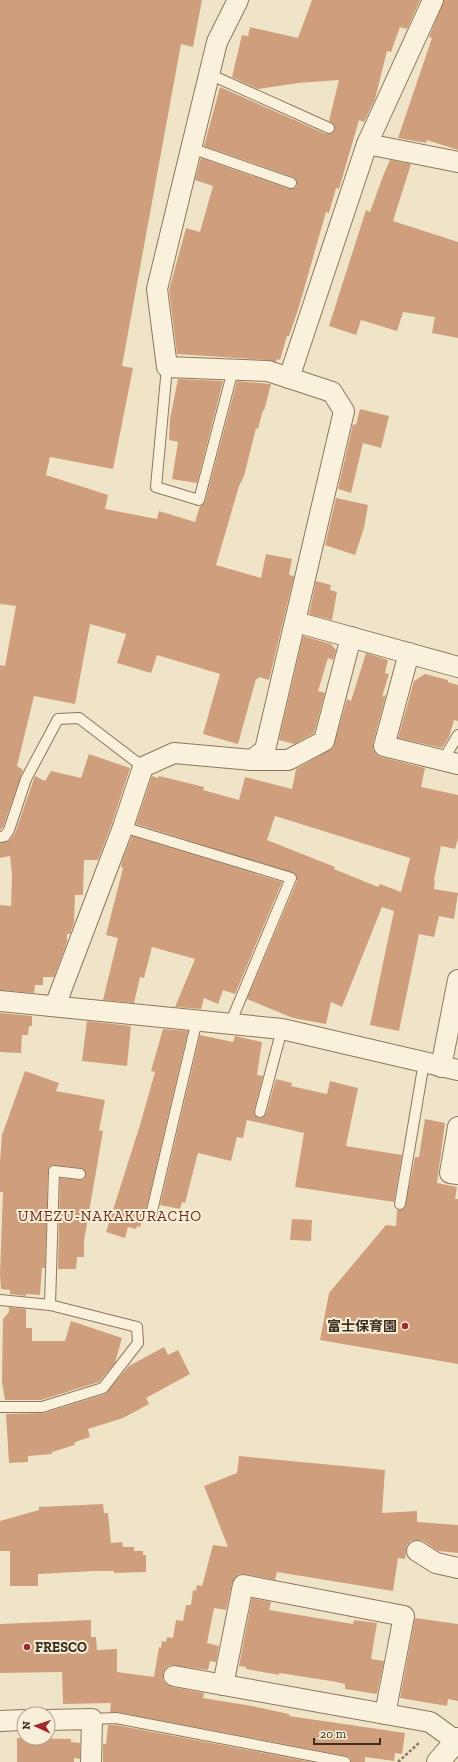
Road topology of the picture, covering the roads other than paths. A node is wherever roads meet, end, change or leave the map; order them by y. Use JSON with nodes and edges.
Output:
{"nodes":[{"id":1,"x":238,"y":0,"type":"edge"},
{"id":2,"x":433,"y":0,"type":"edge"},
{"id":3,"x":209,"y":74,"type":"junction"},
{"id":4,"x":329,"y":128,"type":"dead end"},
{"id":5,"x":367,"y":144,"type":"junction"},
{"id":6,"x":191,"y":148,"type":"junction"},
{"id":7,"x":458,"y":162,"type":"edge"},
{"id":8,"x":291,"y":183,"type":"dead end"},
{"id":9,"x":167,"y":367,"type":"junction"},
{"id":10,"x":233,"y":370,"type":"junction"},
{"id":11,"x":289,"y":378,"type":"junction"},
{"id":12,"x":296,"y":622,"type":"junction"},
{"id":13,"x":351,"y":637,"type":"junction"},
{"id":14,"x":409,"y":653,"type":"junction"},
{"id":15,"x":458,"y":667,"type":"edge"},
{"id":16,"x":458,"y":735,"type":"edge"},
{"id":17,"x":252,"y":760,"type":"junction"},
{"id":18,"x":451,"y":762,"type":"edge"},
{"id":19,"x":143,"y":767,"type":"junction"},
{"id":20,"x":123,"y":827,"type":"junction"},
{"id":21,"x":0,"y":837,"type":"edge"},
{"id":22,"x":458,"y":980,"type":"edge"},
{"id":23,"x":0,"y":1001,"type":"edge"},
{"id":24,"x":55,"y":1006,"type":"junction"},
{"id":25,"x":197,"y":1020,"type":"junction"},
{"id":26,"x":230,"y":1024,"type":"junction"},
{"id":27,"x":282,"y":1029,"type":"junction"},
{"id":28,"x":441,"y":1066,"type":"edge"},
{"id":29,"x":260,"y":1112,"type":"dead end"},
{"id":30,"x":458,"y":1127,"type":"edge"},
{"id":31,"x":80,"y":1174,"type":"dead end"},
{"id":32,"x":458,"y":1174,"type":"edge"},
{"id":33,"x":400,"y":1204,"type":"dead end"},
{"id":34,"x":151,"y":1215,"type":"dead end"},
{"id":35,"x":0,"y":1300,"type":"edge"},
{"id":36,"x":50,"y":1305,"type":"junction"},
{"id":37,"x":0,"y":1407,"type":"edge"},
{"id":38,"x":417,"y":1551,"type":"dead end"},
{"id":39,"x":458,"y":1568,"type":"edge"},
{"id":40,"x":174,"y":1676,"type":"dead end"},
{"id":41,"x":223,"y":1685,"type":"junction"},
{"id":42,"x":385,"y":1714,"type":"junction"},
{"id":43,"x":92,"y":1719,"type":"junction"},
{"id":44,"x":16,"y":1720,"type":"edge"},
{"id":45,"x":56,"y":1720,"type":"edge"},
{"id":46,"x":0,"y":1721,"type":"edge"},
{"id":47,"x":457,"y":1740,"type":"edge"},
{"id":48,"x":91,"y":1762,"type":"edge"},
{"id":49,"x":345,"y":1762,"type":"edge"},
{"id":50,"x":438,"y":1762,"type":"edge"}],
"edges":[{"from":1,"to":3,"type":"street"},
{"from":2,"to":5,"type":"street"},
{"from":3,"to":4,"type":"lane"},
{"from":3,"to":6,"type":"street"},
{"from":5,"to":7,"type":"street"},
{"from":5,"to":11,"type":"street"},
{"from":6,"to":8,"type":"lane"},
{"from":6,"to":9,"type":"street"},
{"from":9,"to":10,"type":"street"},
{"from":9,"to":10,"type":"lane"},
{"from":10,"to":11,"type":"street"},
{"from":11,"to":12,"type":"street"},
{"from":12,"to":13,"type":"street"},
{"from":12,"to":17,"type":"street"},
{"from":13,"to":14,"type":"street"},
{"from":13,"to":17,"type":"street"},
{"from":14,"to":15,"type":"street"},
{"from":14,"to":18,"type":"street"},
{"from":16,"to":18,"type":"lane"},
{"from":17,"to":19,"type":"street"},
{"from":19,"to":20,"type":"street"},
{"from":19,"to":21,"type":"lane"},
{"from":20,"to":24,"type":"street"},
{"from":20,"to":26,"type":"lane"},
{"from":22,"to":28,"type":"street"},
{"from":23,"to":24,"type":"street"},
{"from":24,"to":25,"type":"street"},
{"from":25,"to":26,"type":"street"},
{"from":25,"to":34,"type":"lane"},
{"from":26,"to":27,"type":"street"},
{"from":27,"to":28,"type":"street"},
{"from":27,"to":29,"type":"lane"},
{"from":28,"to":33,"type":"lane"},
{"from":30,"to":32,"type":"street"},
{"from":31,"to":36,"type":"lane"},
{"from":35,"to":36,"type":"lane"},
{"from":36,"to":37,"type":"lane"},
{"from":38,"to":39,"type":"street"},
{"from":40,"to":41,"type":"street"},
{"from":41,"to":42,"type":"street"},
{"from":41,"to":42,"type":"street"},
{"from":42,"to":47,"type":"street"},
{"from":43,"to":45,"type":"street"},
{"from":43,"to":48,"type":"street"},
{"from":43,"to":49,"type":"lane"},
{"from":44,"to":46,"type":"street"},
{"from":47,"to":50,"type":"street"}]}
